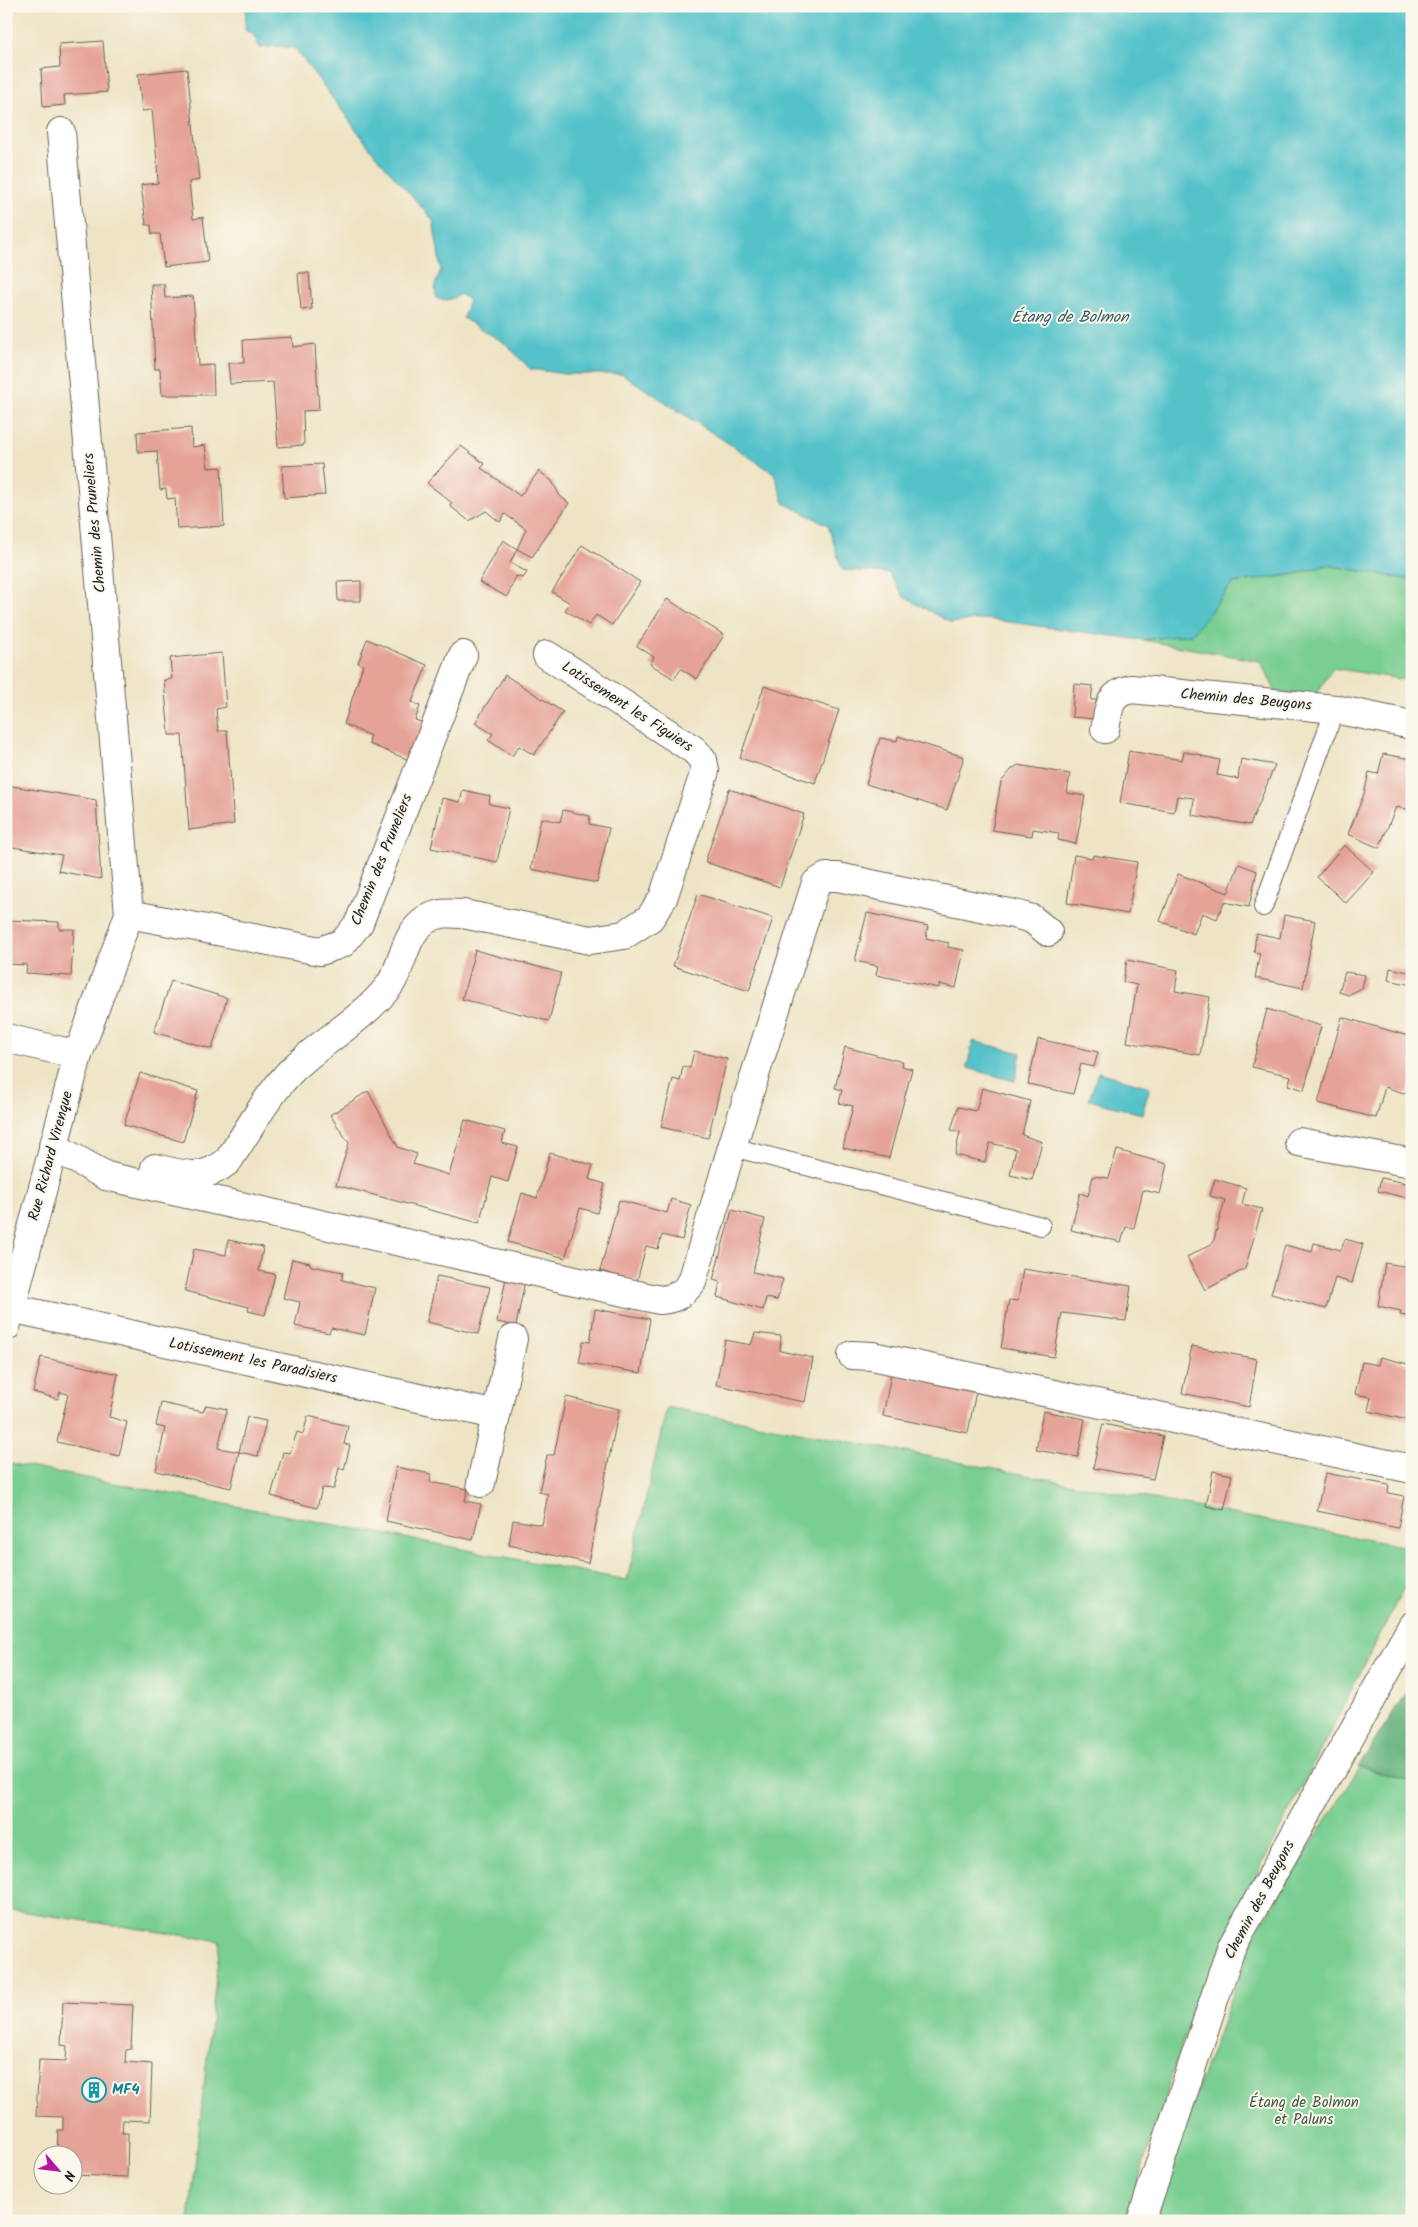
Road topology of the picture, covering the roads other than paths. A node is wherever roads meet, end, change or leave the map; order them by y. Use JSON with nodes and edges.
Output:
{"nodes":[{"id":1,"x":61,"y":132,"type":"dead end"},
{"id":2,"x":463,"y":655,"type":"dead end"},
{"id":3,"x":547,"y":655,"type":"dead end"},
{"id":4,"x":1335,"y":708,"type":"junction"},
{"id":5,"x":1412,"y":725,"type":"edge"},
{"id":6,"x":1105,"y":729,"type":"dead end"},
{"id":7,"x":1263,"y":907,"type":"dead end"},
{"id":8,"x":129,"y":914,"type":"junction"},
{"id":9,"x":1048,"y":932,"type":"dead end"},
{"id":10,"x":6,"y":1038,"type":"edge"},
{"id":11,"x":78,"y":1055,"type":"junction"},
{"id":12,"x":1298,"y":1142,"type":"dead end"},
{"id":13,"x":53,"y":1146,"type":"junction"},
{"id":14,"x":732,"y":1147,"type":"junction"},
{"id":15,"x":1412,"y":1163,"type":"edge"},
{"id":16,"x":1041,"y":1226,"type":"dead end"},
{"id":17,"x":9,"y":1317,"type":"edge"},
{"id":18,"x":513,"y":1339,"type":"dead end"},
{"id":19,"x":852,"y":1355,"type":"dead end"},
{"id":20,"x":496,"y":1415,"type":"junction"},
{"id":21,"x":1412,"y":1469,"type":"edge"},
{"id":22,"x":481,"y":1483,"type":"dead end"},
{"id":23,"x":1412,"y":1626,"type":"edge"},
{"id":24,"x":1141,"y":2221,"type":"edge"}],
"edges":[{"from":1,"to":8,"type":"street","name":"Chemin des Pruneliers"},
{"from":2,"to":8,"type":"street","name":"Chemin des Pruneliers"},
{"from":3,"to":13,"type":"street","name":"Lotissement les Figuiers"},
{"from":4,"to":5,"type":"street","name":"Chemin des Beugons"},
{"from":4,"to":6,"type":"street","name":"Chemin des Beugons"},
{"from":4,"to":7,"type":"lane"},
{"from":8,"to":11,"type":"street","name":"Chemin des Pruneliers"},
{"from":9,"to":14,"type":"street"},
{"from":10,"to":11,"type":"street"},
{"from":11,"to":13,"type":"street","name":"Rue Richard Virenque"},
{"from":12,"to":15,"type":"street"},
{"from":13,"to":14,"type":"street"},
{"from":13,"to":17,"type":"street","name":"Rue Richard Virenque"},
{"from":14,"to":16,"type":"lane"},
{"from":17,"to":20,"type":"street","name":"Lotissement les Paradisiers"},
{"from":18,"to":20,"type":"street"},
{"from":19,"to":21,"type":"street"},
{"from":20,"to":22,"type":"street"},
{"from":23,"to":24,"type":"street","name":"Chemin des Beugons"}]}
